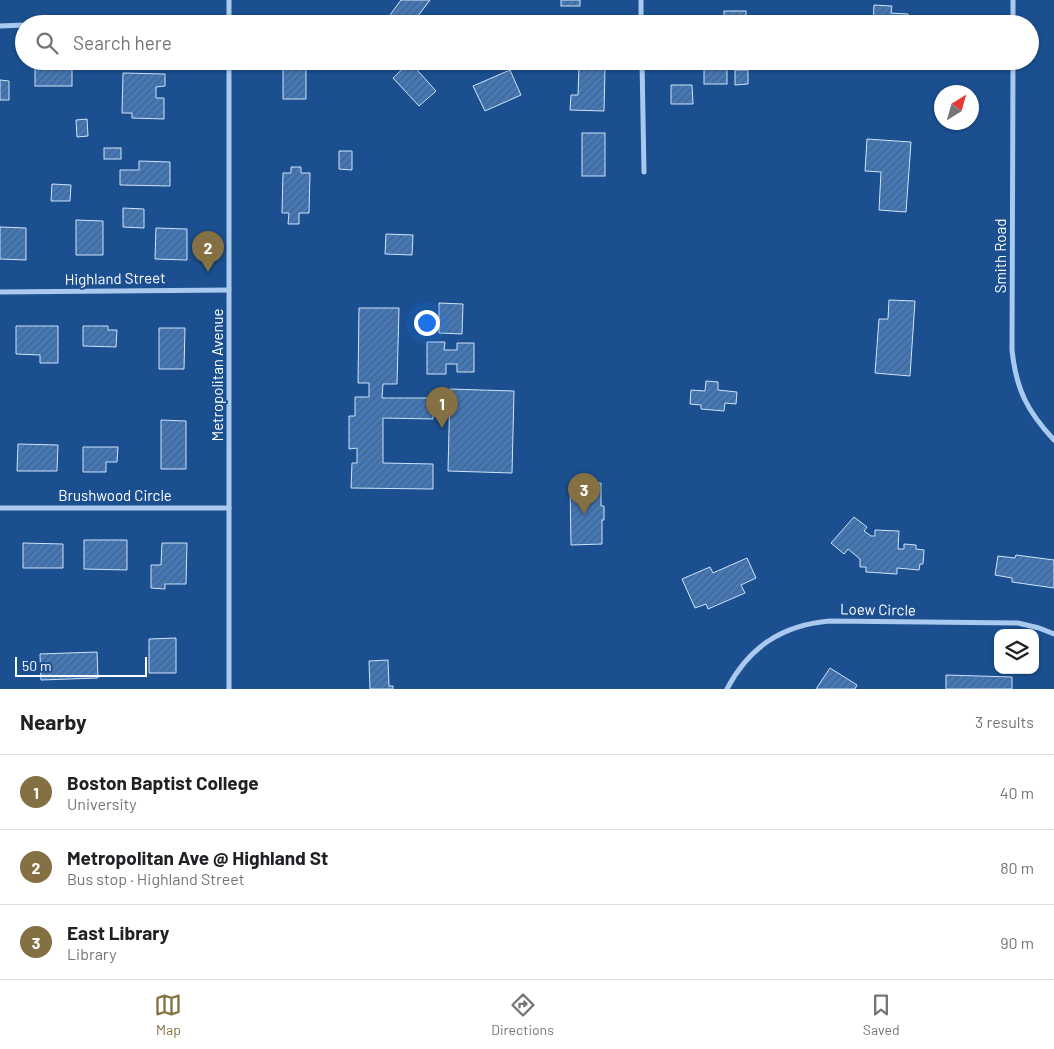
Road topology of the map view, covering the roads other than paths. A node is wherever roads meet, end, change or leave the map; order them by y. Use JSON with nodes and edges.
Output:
{"nodes":[{"id":1,"x":229,"y":0,"type":"edge"},
{"id":2,"x":641,"y":0,"type":"edge"},
{"id":3,"x":1013,"y":0,"type":"edge"},
{"id":4,"x":229,"y":15,"type":"edge"},
{"id":5,"x":641,"y":15,"type":"edge"},
{"id":6,"x":1013,"y":15,"type":"edge"},
{"id":7,"x":15,"y":25,"type":"edge"},
{"id":8,"x":0,"y":26,"type":"edge"},
{"id":9,"x":229,"y":70,"type":"edge"},
{"id":10,"x":642,"y":70,"type":"edge"},
{"id":11,"x":1013,"y":70,"type":"edge"},
{"id":12,"x":644,"y":172,"type":"dead end"},
{"id":13,"x":230,"y":290,"type":"junction"},
{"id":14,"x":0,"y":292,"type":"edge"},
{"id":15,"x":1054,"y":440,"type":"edge"},
{"id":16,"x":0,"y":508,"type":"edge"},
{"id":17,"x":229,"y":508,"type":"junction"},
{"id":18,"x":1054,"y":634,"type":"edge"},
{"id":19,"x":229,"y":689,"type":"edge"},
{"id":20,"x":726,"y":689,"type":"edge"}],
"edges":[{"from":1,"to":4,"type":"street"},
{"from":2,"to":5,"type":"street"},
{"from":3,"to":6,"type":"street"},
{"from":7,"to":8,"type":"street"},
{"from":9,"to":13,"type":"street","name":"Metropolitan Avenue"},
{"from":10,"to":12,"type":"street"},
{"from":11,"to":15,"type":"street","name":"Smith Road"},
{"from":13,"to":14,"type":"street","name":"Highland Street"},
{"from":13,"to":17,"type":"street","name":"Metropolitan Avenue"},
{"from":16,"to":17,"type":"street","name":"Brushwood Circle"},
{"from":17,"to":19,"type":"street","name":"Metropolitan Avenue"},
{"from":18,"to":20,"type":"street","name":"Loew Circle"}]}
